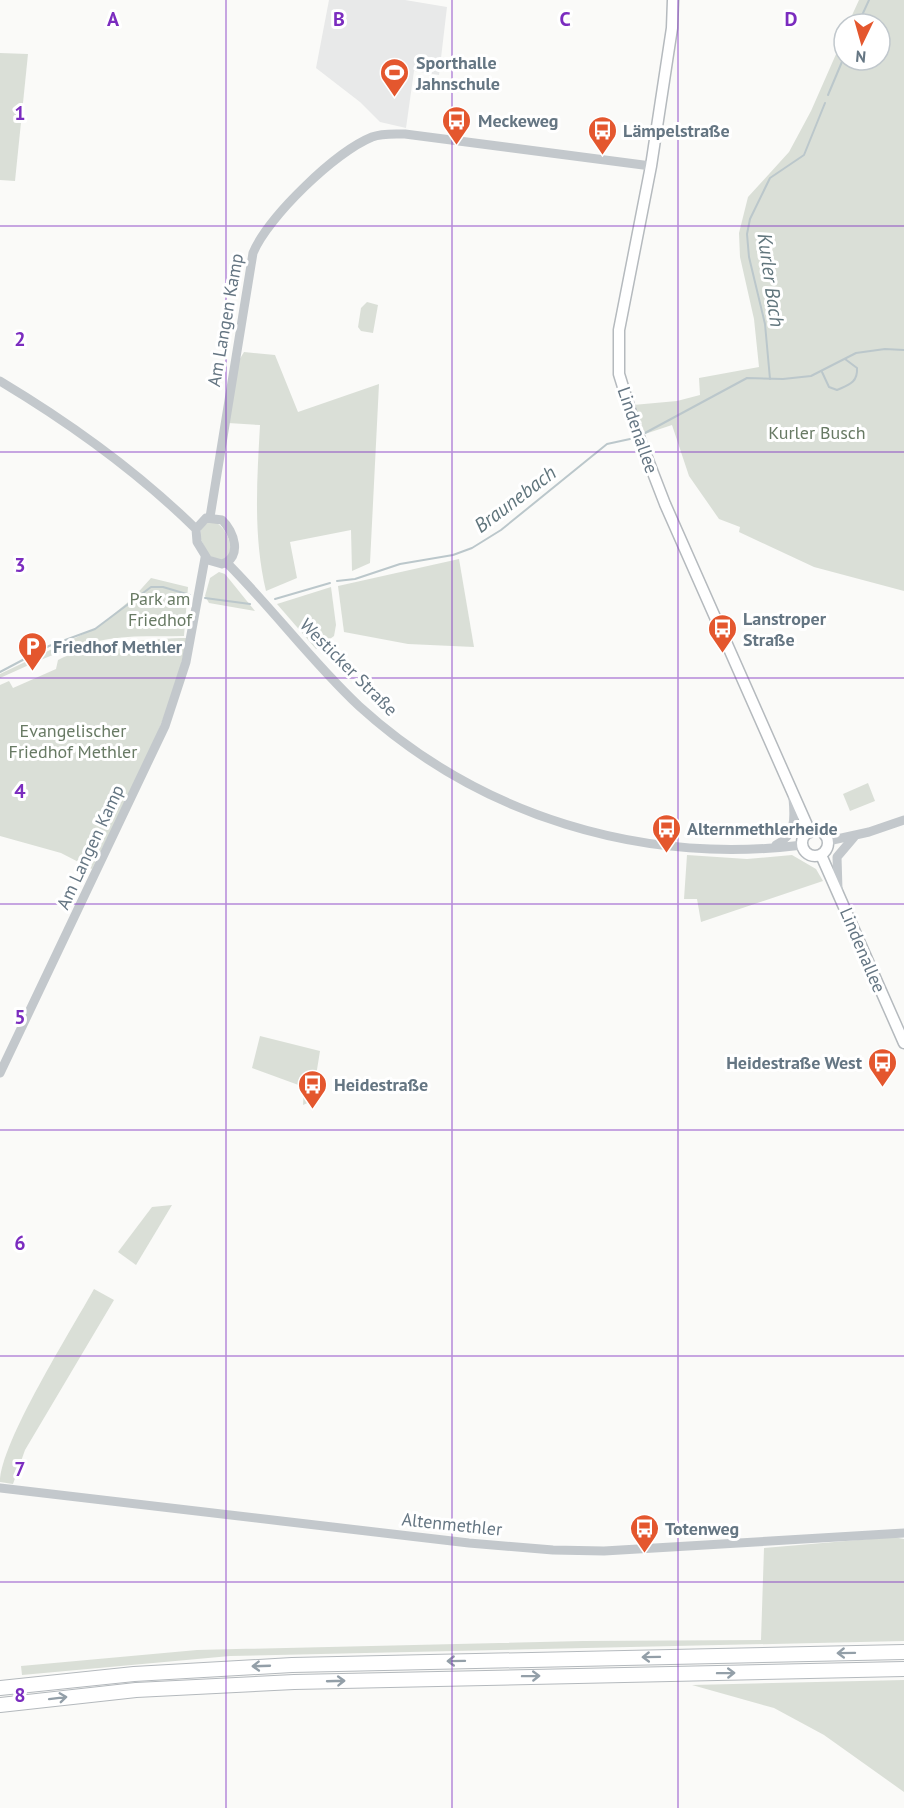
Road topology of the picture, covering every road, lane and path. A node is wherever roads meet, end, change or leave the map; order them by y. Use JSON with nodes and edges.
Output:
{"nodes":[{"id":1,"x":673,"y":0,"type":"edge"},
{"id":2,"x":651,"y":166,"type":"junction"},
{"id":3,"x":0,"y":381,"type":"edge"},
{"id":4,"x":210,"y":517,"type":"junction"},
{"id":5,"x":196,"y":529,"type":"junction"},
{"id":6,"x":205,"y":558,"type":"junction"},
{"id":7,"x":227,"y":563,"type":"junction"},
{"id":8,"x":793,"y":793,"type":"junction"},
{"id":9,"x":904,"y":820,"type":"edge"},
{"id":10,"x":810,"y":832,"type":"junction"},
{"id":11,"x":856,"y":835,"type":"junction"},
{"id":12,"x":828,"y":841,"type":"junction"},
{"id":13,"x":803,"y":845,"type":"junction"},
{"id":14,"x":772,"y":848,"type":"junction"},
{"id":15,"x":821,"y":855,"type":"junction"},
{"id":16,"x":838,"y":890,"type":"junction"},
{"id":17,"x":904,"y":1043,"type":"edge"},
{"id":18,"x":0,"y":1073,"type":"edge"},
{"id":19,"x":0,"y":1488,"type":"edge"},
{"id":20,"x":904,"y":1533,"type":"edge"},
{"id":21,"x":904,"y":1652,"type":"edge"},
{"id":22,"x":904,"y":1669,"type":"edge"},
{"id":23,"x":0,"y":1688,"type":"edge"},
{"id":24,"x":0,"y":1705,"type":"edge"}],
"edges":[{"from":1,"to":2,"type":"main road","name":"Lindenallee"},
{"from":2,"to":4,"type":"street","name":"Am Langen Kamp"},
{"from":2,"to":8,"type":"main road","name":"Lindenallee"},
{"from":3,"to":5,"type":"street"},
{"from":4,"to":5,"type":"street"},
{"from":4,"to":7,"type":"street"},
{"from":5,"to":6,"type":"street"},
{"from":6,"to":7,"type":"street"},
{"from":6,"to":18,"type":"street","name":"Am Langen Kamp"},
{"from":7,"to":14,"type":"street","name":"Westicker Straße"},
{"from":8,"to":10,"type":"main road","name":"Lindenallee"},
{"from":8,"to":14,"type":"street"},
{"from":9,"to":11,"type":"street"},
{"from":10,"to":12,"type":"main road"},
{"from":10,"to":13,"type":"main road"},
{"from":11,"to":12,"type":"street"},
{"from":11,"to":16,"type":"street","name":"Lindenallee"},
{"from":12,"to":15,"type":"main road"},
{"from":13,"to":14,"type":"street","name":"Westicker Straße"},
{"from":13,"to":15,"type":"main road"},
{"from":15,"to":16,"type":"main road","name":"Lindenallee"},
{"from":16,"to":17,"type":"main road","name":"Lindenallee"},
{"from":19,"to":20,"type":"street","name":"Altenmethler"},
{"from":21,"to":23,"type":"highway","one_way":true},
{"from":24,"to":22,"type":"highway","one_way":true}]}
